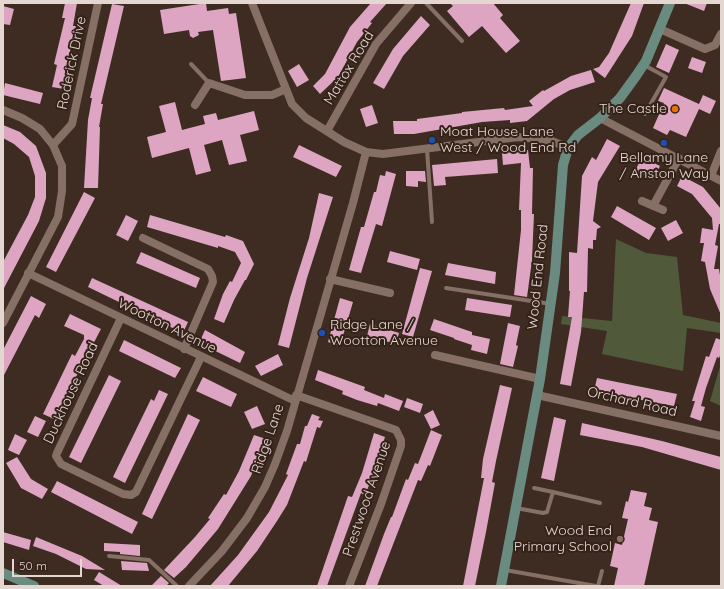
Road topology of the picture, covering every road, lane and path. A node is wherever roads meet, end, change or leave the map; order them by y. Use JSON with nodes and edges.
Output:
{"nodes":[{"id":1,"x":98,"y":3,"type":"edge"},
{"id":2,"x":252,"y":3,"type":"edge"},
{"id":3,"x":411,"y":3,"type":"edge"},
{"id":4,"x":426,"y":3,"type":"edge"},
{"id":5,"x":670,"y":3,"type":"edge"},
{"id":6,"x":660,"y":29,"type":"junction"},
{"id":7,"x":721,"y":34,"type":"edge"},
{"id":8,"x":462,"y":41,"type":"dead end"},
{"id":9,"x":191,"y":64,"type":"dead end"},
{"id":10,"x":644,"y":65,"type":"junction"},
{"id":11,"x":209,"y":83,"type":"junction"},
{"id":12,"x":286,"y":89,"type":"junction"},
{"id":13,"x":195,"y":105,"type":"dead end"},
{"id":14,"x":3,"y":110,"type":"edge"},
{"id":15,"x":645,"y":114,"type":"dead end"},
{"id":16,"x":600,"y":118,"type":"junction"},
{"id":17,"x":327,"y":131,"type":"junction"},
{"id":18,"x":53,"y":145,"type":"junction"},
{"id":19,"x":427,"y":148,"type":"junction"},
{"id":20,"x":568,"y":148,"type":"junction"},
{"id":21,"x":721,"y":151,"type":"edge"},
{"id":22,"x":366,"y":152,"type":"junction"},
{"id":23,"x":679,"y":158,"type":"junction"},
{"id":24,"x":711,"y":176,"type":"junction"},
{"id":25,"x":721,"y":182,"type":"edge"},
{"id":26,"x":642,"y":201,"type":"dead end"},
{"id":27,"x":653,"y":206,"type":"junction"},
{"id":28,"x":663,"y":210,"type":"dead end"},
{"id":29,"x":432,"y":222,"type":"dead end"},
{"id":30,"x":143,"y":238,"type":"dead end"},
{"id":31,"x":28,"y":273,"type":"junction"},
{"id":32,"x":330,"y":278,"type":"junction"},
{"id":33,"x":446,"y":288,"type":"dead end"},
{"id":34,"x":390,"y":293,"type":"dead end"},
{"id":35,"x":551,"y":304,"type":"junction"},
{"id":36,"x":121,"y":318,"type":"junction"},
{"id":37,"x":3,"y":323,"type":"edge"},
{"id":38,"x":184,"y":349,"type":"junction"},
{"id":39,"x":435,"y":355,"type":"dead end"},
{"id":40,"x":201,"y":357,"type":"junction"},
{"id":41,"x":540,"y":379,"type":"junction"},
{"id":42,"x":537,"y":394,"type":"junction"},
{"id":43,"x":296,"y":398,"type":"junction"},
{"id":44,"x":721,"y":436,"type":"edge"},
{"id":45,"x":534,"y":488,"type":"dead end"},
{"id":46,"x":553,"y":492,"type":"junction"},
{"id":47,"x":600,"y":503,"type":"dead end"},
{"id":48,"x":516,"y":508,"type":"junction"},
{"id":49,"x":109,"y":556,"type":"dead end"},
{"id":50,"x":504,"y":569,"type":"junction"},
{"id":51,"x":602,"y":571,"type":"dead end"},
{"id":52,"x":3,"y":573,"type":"edge"},
{"id":53,"x":34,"y":586,"type":"edge"},
{"id":54,"x":177,"y":586,"type":"edge"},
{"id":55,"x":189,"y":586,"type":"edge"},
{"id":56,"x":350,"y":586,"type":"edge"},
{"id":57,"x":501,"y":586,"type":"edge"},
{"id":58,"x":597,"y":586,"type":"edge"}],
"edges":[{"from":1,"to":18,"type":"street","name":"Roderick Drive"},
{"from":2,"to":12,"type":"street"},
{"from":3,"to":17,"type":"street","name":"Mattox Road"},
{"from":4,"to":8,"type":"lane"},
{"from":5,"to":6,"type":"street","name":"Wood End Road"},
{"from":6,"to":7,"type":"street"},
{"from":6,"to":10,"type":"street","name":"Wood End Road"},
{"from":9,"to":11,"type":"lane"},
{"from":10,"to":15,"type":"lane"},
{"from":10,"to":16,"type":"street","name":"Wood End Road"},
{"from":11,"to":12,"type":"street"},
{"from":11,"to":13,"type":"street"},
{"from":12,"to":17,"type":"street"},
{"from":14,"to":18,"type":"street"},
{"from":16,"to":20,"type":"street","name":"Wood End Road"},
{"from":16,"to":23,"type":"street"},
{"from":17,"to":22,"type":"street"},
{"from":18,"to":31,"type":"street"},
{"from":19,"to":20,"type":"street"},
{"from":19,"to":22,"type":"street"},
{"from":19,"to":29,"type":"lane"},
{"from":20,"to":35,"type":"street","name":"Wood End Road"},
{"from":21,"to":24,"type":"street"},
{"from":22,"to":32,"type":"street","name":"Ridge Lane"},
{"from":23,"to":24,"type":"street"},
{"from":23,"to":27,"type":"street"},
{"from":24,"to":25,"type":"street"},
{"from":26,"to":27,"type":"street"},
{"from":27,"to":28,"type":"street"},
{"from":30,"to":38,"type":"street"},
{"from":31,"to":36,"type":"street","name":"Wootton Avenue"},
{"from":31,"to":37,"type":"street"},
{"from":32,"to":34,"type":"street"},
{"from":32,"to":43,"type":"street","name":"Ridge Lane"},
{"from":33,"to":35,"type":"lane"},
{"from":35,"to":41,"type":"street","name":"Wood End Road"},
{"from":36,"to":38,"type":"street","name":"Wootton Avenue"},
{"from":36,"to":40,"type":"street","name":"Duckhouse Road"},
{"from":38,"to":40,"type":"street","name":"Wootton Avenue"},
{"from":39,"to":41,"type":"street"},
{"from":40,"to":43,"type":"street","name":"Wootton Avenue"},
{"from":41,"to":42,"type":"street","name":"Wood End Road"},
{"from":42,"to":44,"type":"street","name":"Orchard Road"},
{"from":42,"to":48,"type":"street","name":"Wood End Road"},
{"from":43,"to":55,"type":"street","name":"Ridge Lane"},
{"from":43,"to":56,"type":"street","name":"Prestwood Avenue"},
{"from":45,"to":46,"type":"lane"},
{"from":46,"to":47,"type":"lane"},
{"from":46,"to":48,"type":"lane"},
{"from":48,"to":50,"type":"street","name":"Wood End Road"},
{"from":49,"to":54,"type":"lane"},
{"from":50,"to":57,"type":"street","name":"Wood End Road"},
{"from":50,"to":58,"type":"lane"},
{"from":51,"to":58,"type":"lane"},
{"from":52,"to":53,"type":"street"}]}
